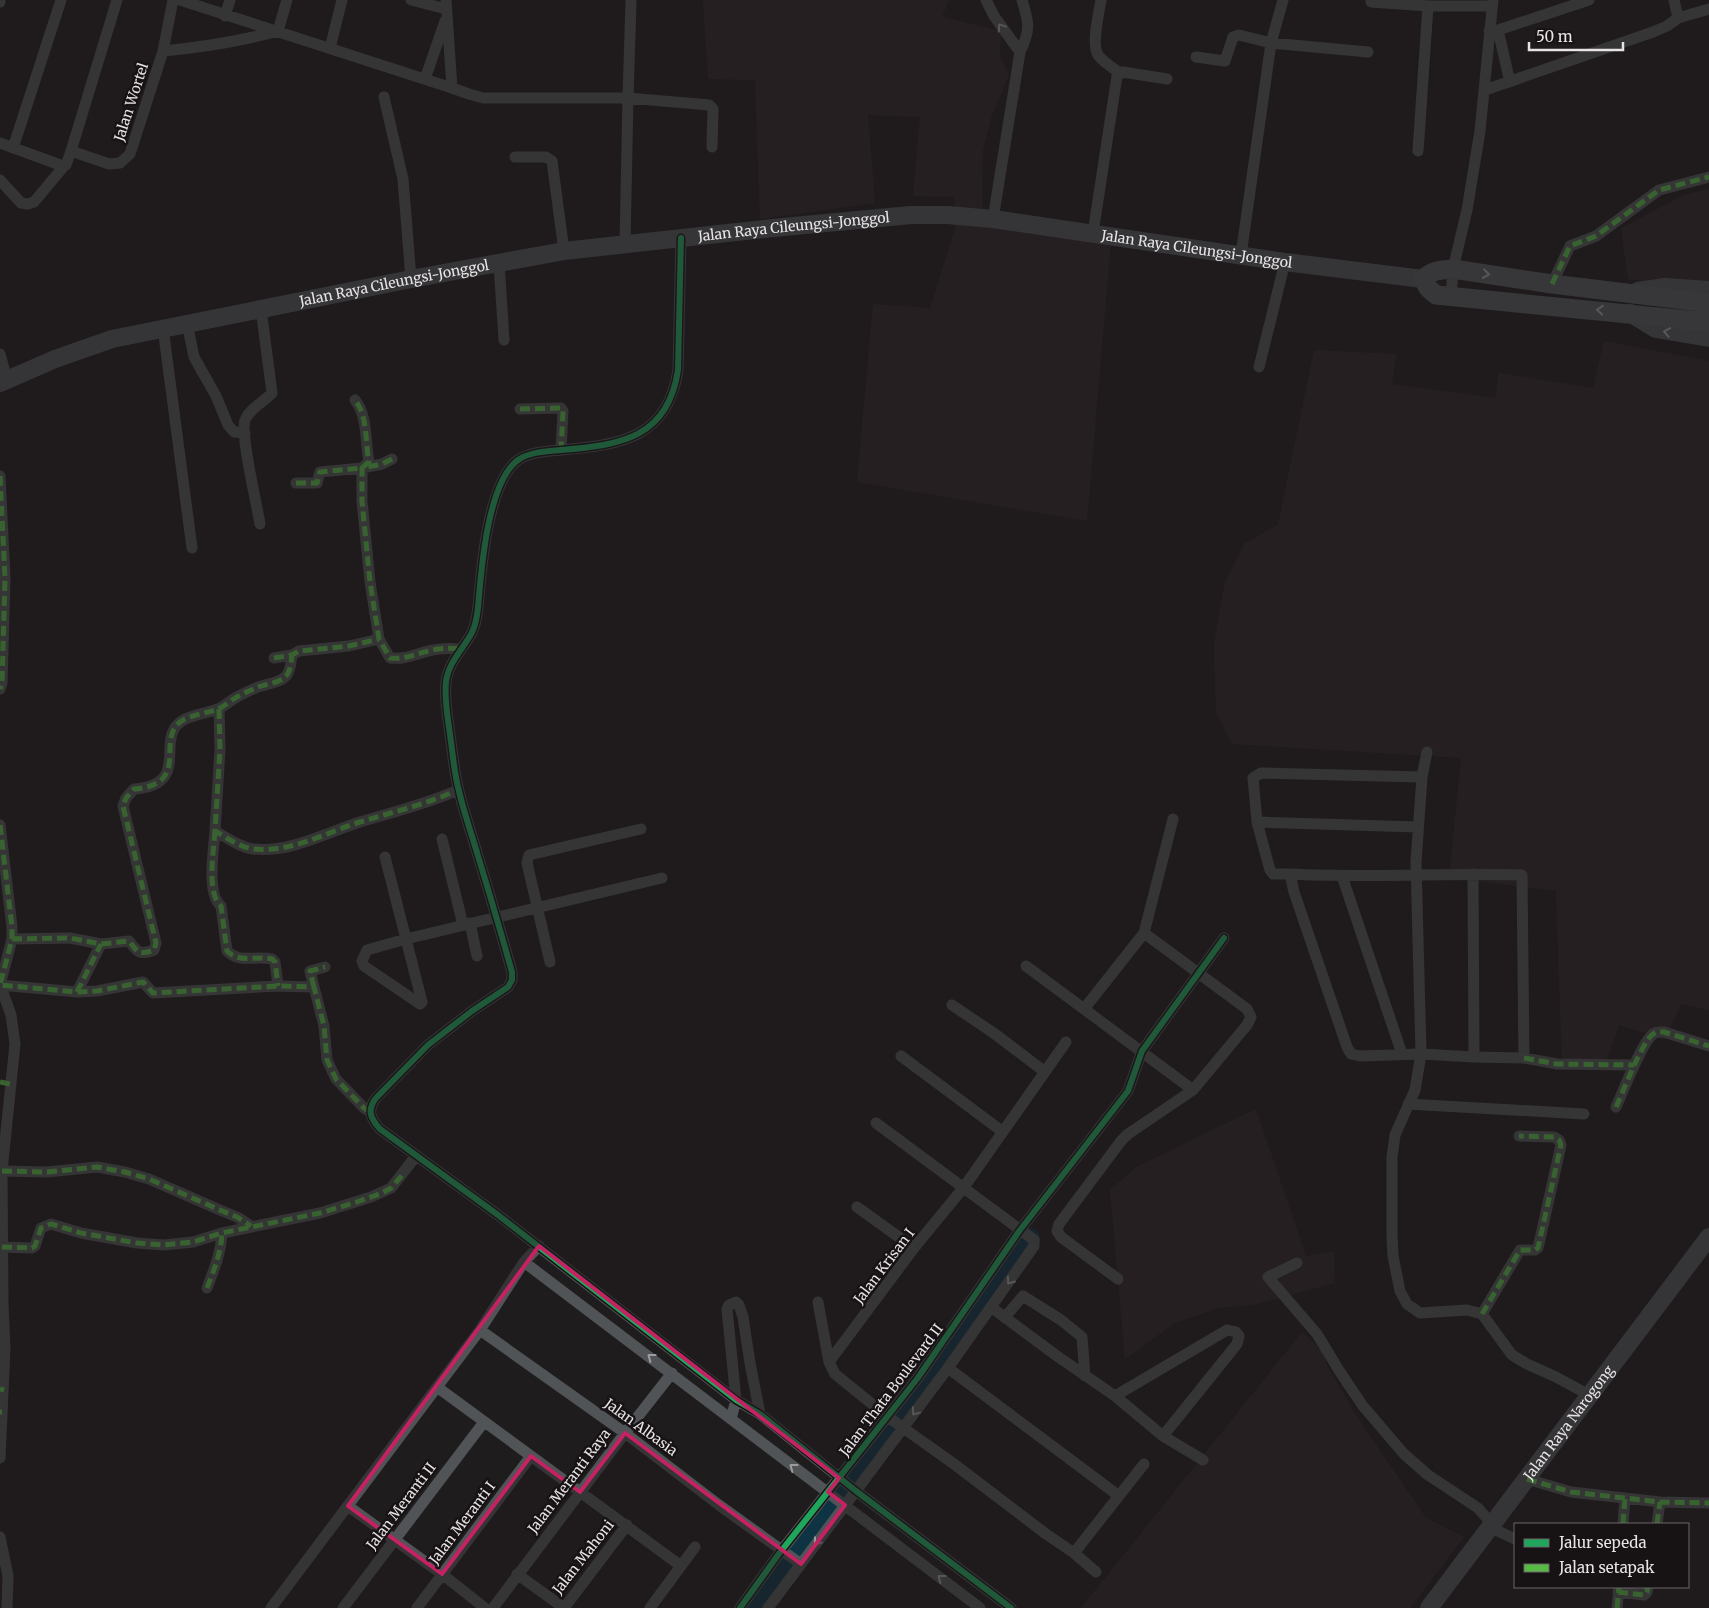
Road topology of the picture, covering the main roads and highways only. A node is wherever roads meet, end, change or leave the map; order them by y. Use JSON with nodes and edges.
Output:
{"nodes":[{"id":1,"x":1423,"y":279,"type":"junction"},
{"id":2,"x":1709,"y":290,"type":"edge"},
{"id":3,"x":1626,"y":293,"type":"junction"},
{"id":4,"x":1709,"y":303,"type":"edge"},
{"id":5,"x":1630,"y":313,"type":"junction"},
{"id":6,"x":1709,"y":322,"type":"edge"},
{"id":7,"x":1709,"y":338,"type":"edge"},
{"id":8,"x":3,"y":381,"type":"edge"},
{"id":9,"x":1709,"y":1237,"type":"edge"},
{"id":10,"x":1429,"y":1608,"type":"edge"}],
"edges":[{"from":1,"to":3,"type":"highway","one_way":true},
{"from":5,"to":1,"type":"highway","one_way":true},
{"from":1,"to":8,"type":"main road","name":"Jalan Raya Cileungsi-Jonggol"},
{"from":2,"to":3,"type":"main road"},
{"from":3,"to":4,"type":"highway"},
{"from":5,"to":6,"type":"highway"},
{"from":7,"to":5,"type":"main road","one_way":true},
{"from":9,"to":10,"type":"main road","name":"Jalan Raya Narogong"}]}
